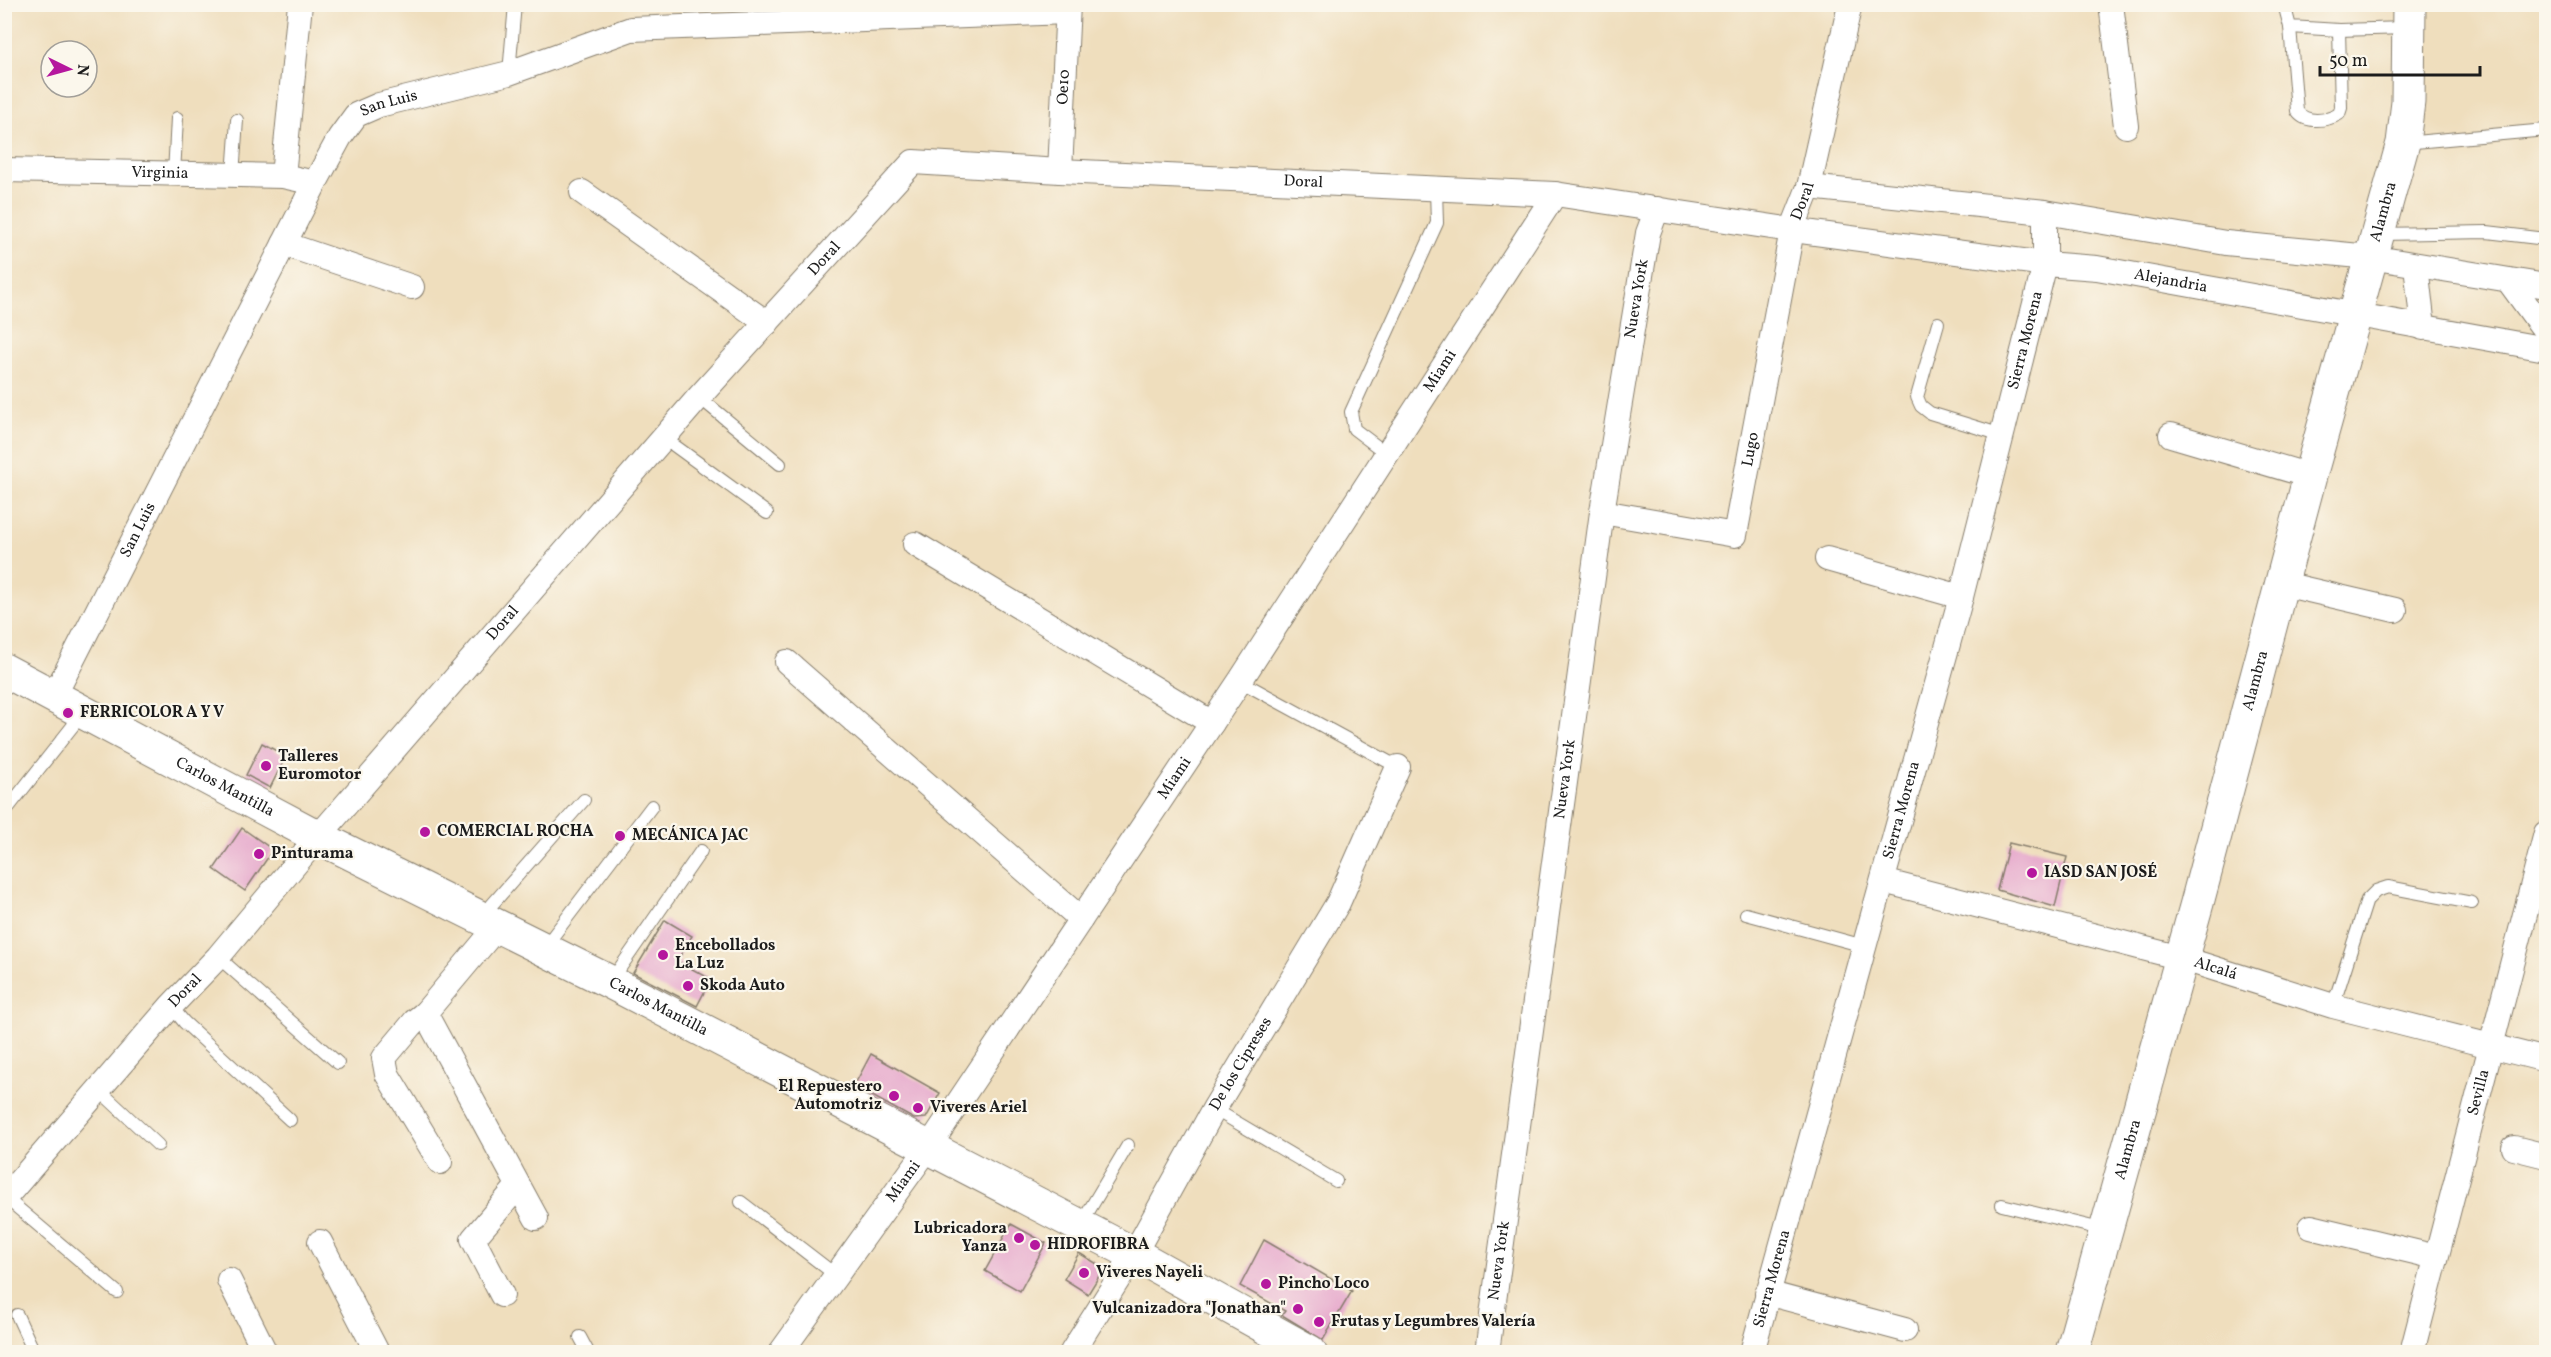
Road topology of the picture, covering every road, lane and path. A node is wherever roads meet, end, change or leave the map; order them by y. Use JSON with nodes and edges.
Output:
{"nodes":[{"id":1,"x":300,"y":4,"type":"edge"},
{"id":2,"x":515,"y":4,"type":"edge"},
{"id":3,"x":1850,"y":4,"type":"edge"},
{"id":4,"x":2111,"y":4,"type":"edge"},
{"id":5,"x":2284,"y":4,"type":"edge"},
{"id":6,"x":1068,"y":8,"type":"edge"},
{"id":7,"x":2409,"y":16,"type":"edge"},
{"id":8,"x":2290,"y":27,"type":"junction"},
{"id":9,"x":2340,"y":30,"type":"junction"},
{"id":10,"x":509,"y":73,"type":"junction"},
{"id":11,"x":177,"y":118,"type":"dead end"},
{"id":12,"x":237,"y":120,"type":"dead end"},
{"id":13,"x":2126,"y":126,"type":"dead end"},
{"id":14,"x":2547,"y":130,"type":"edge"},
{"id":15,"x":2403,"y":143,"type":"junction"},
{"id":16,"x":4,"y":170,"type":"edge"},
{"id":17,"x":1060,"y":171,"type":"junction"},
{"id":18,"x":174,"y":174,"type":"junction"},
{"id":19,"x":233,"y":175,"type":"junction"},
{"id":20,"x":283,"y":176,"type":"junction"},
{"id":21,"x":315,"y":183,"type":"junction"},
{"id":22,"x":1809,"y":188,"type":"junction"},
{"id":23,"x":1436,"y":189,"type":"junction"},
{"id":24,"x":582,"y":192,"type":"dead end"},
{"id":25,"x":1555,"y":194,"type":"junction"},
{"id":26,"x":1657,"y":209,"type":"junction"},
{"id":27,"x":2045,"y":212,"type":"junction"},
{"id":28,"x":1792,"y":231,"type":"junction"},
{"id":29,"x":2547,"y":239,"type":"edge"},
{"id":30,"x":285,"y":244,"type":"junction"},
{"id":31,"x":2373,"y":246,"type":"junction"},
{"id":32,"x":2045,"y":264,"type":"junction"},
{"id":33,"x":2416,"y":265,"type":"junction"},
{"id":34,"x":2508,"y":280,"type":"junction"},
{"id":35,"x":2547,"y":286,"type":"edge"},
{"id":36,"x":412,"y":287,"type":"dead end"},
{"id":37,"x":2355,"y":316,"type":"junction"},
{"id":38,"x":1938,"y":322,"type":"dead end"},
{"id":39,"x":767,"y":323,"type":"junction"},
{"id":40,"x":2423,"y":328,"type":"junction"},
{"id":41,"x":2547,"y":332,"type":"edge"},
{"id":42,"x":2547,"y":349,"type":"edge"},
{"id":43,"x":699,"y":397,"type":"junction"},
{"id":44,"x":2002,"y":435,"type":"junction"},
{"id":45,"x":2171,"y":435,"type":"dead end"},
{"id":46,"x":664,"y":438,"type":"junction"},
{"id":47,"x":1387,"y":454,"type":"junction"},
{"id":48,"x":780,"y":464,"type":"dead end"},
{"id":49,"x":2310,"y":476,"type":"junction"},
{"id":50,"x":1602,"y":512,"type":"junction"},
{"id":51,"x":767,"y":513,"type":"dead end"},
{"id":52,"x":915,"y":544,"type":"dead end"},
{"id":53,"x":1827,"y":559,"type":"dead end"},
{"id":54,"x":2283,"y":584,"type":"junction"},
{"id":55,"x":1961,"y":597,"type":"junction"},
{"id":56,"x":2395,"y":610,"type":"dead end"},
{"id":57,"x":787,"y":662,"type":"dead end"},
{"id":58,"x":4,"y":670,"type":"edge"},
{"id":59,"x":1240,"y":681,"type":"junction"},
{"id":60,"x":54,"y":696,"type":"junction"},
{"id":61,"x":84,"y":712,"type":"junction"},
{"id":62,"x":1212,"y":723,"type":"junction"},
{"id":63,"x":1398,"y":766,"type":"joint"},
{"id":64,"x":584,"y":800,"type":"dead end"},
{"id":65,"x":652,"y":806,"type":"dead end"},
{"id":66,"x":4,"y":813,"type":"edge"},
{"id":67,"x":2547,"y":833,"type":"edge"},
{"id":68,"x":318,"y":837,"type":"junction"},
{"id":69,"x":701,"y":851,"type":"dead end"},
{"id":70,"x":1883,"y":881,"type":"junction"},
{"id":71,"x":2472,"y":903,"type":"dead end"},
{"id":72,"x":1746,"y":914,"type":"dead end"},
{"id":73,"x":1081,"y":919,"type":"junction"},
{"id":74,"x":488,"y":923,"type":"junction"},
{"id":75,"x":1864,"y":946,"type":"junction"},
{"id":76,"x":542,"y":950,"type":"junction"},
{"id":77,"x":218,"y":957,"type":"junction"},
{"id":78,"x":2181,"y":958,"type":"junction"},
{"id":79,"x":610,"y":982,"type":"junction"},
{"id":80,"x":171,"y":1006,"type":"junction"},
{"id":81,"x":2333,"y":1006,"type":"junction"},
{"id":82,"x":425,"y":1012,"type":"junction"},
{"id":83,"x":2493,"y":1046,"type":"junction"},
{"id":84,"x":2547,"y":1060,"type":"edge"},
{"id":85,"x":338,"y":1063,"type":"dead end"},
{"id":86,"x":99,"y":1090,"type":"junction"},
{"id":87,"x":1214,"y":1110,"type":"junction"},
{"id":88,"x":290,"y":1120,"type":"dead end"},
{"id":89,"x":158,"y":1145,"type":"dead end"},
{"id":90,"x":1128,"y":1146,"type":"dead end"},
{"id":91,"x":928,"y":1148,"type":"junction"},
{"id":92,"x":2514,"y":1148,"type":"dead end"},
{"id":93,"x":2547,"y":1156,"type":"edge"},
{"id":94,"x":440,"y":1162,"type":"dead end"},
{"id":95,"x":1336,"y":1181,"type":"dead end"},
{"id":96,"x":518,"y":1186,"type":"junction"},
{"id":97,"x":5,"y":1198,"type":"edge"},
{"id":98,"x":741,"y":1202,"type":"dead end"},
{"id":99,"x":2002,"y":1205,"type":"dead end"},
{"id":100,"x":536,"y":1218,"type":"dead end"},
{"id":101,"x":1078,"y":1227,"type":"junction"},
{"id":102,"x":2311,"y":1227,"type":"dead end"},
{"id":103,"x":2105,"y":1230,"type":"junction"},
{"id":104,"x":320,"y":1242,"type":"dead end"},
{"id":105,"x":1134,"y":1254,"type":"junction"},
{"id":106,"x":2436,"y":1257,"type":"junction"},
{"id":107,"x":837,"y":1276,"type":"junction"},
{"id":108,"x":229,"y":1280,"type":"dead end"},
{"id":109,"x":117,"y":1292,"type":"dead end"},
{"id":110,"x":1767,"y":1293,"type":"junction"},
{"id":111,"x":502,"y":1295,"type":"dead end"},
{"id":112,"x":17,"y":1315,"type":"dead end"},
{"id":113,"x":1905,"y":1330,"type":"dead end"},
{"id":114,"x":580,"y":1337,"type":"dead end"},
{"id":115,"x":34,"y":1353,"type":"edge"},
{"id":116,"x":265,"y":1353,"type":"edge"},
{"id":117,"x":377,"y":1353,"type":"edge"},
{"id":118,"x":588,"y":1353,"type":"edge"},
{"id":119,"x":781,"y":1353,"type":"edge"},
{"id":120,"x":1072,"y":1353,"type":"edge"},
{"id":121,"x":1310,"y":1353,"type":"edge"},
{"id":122,"x":1487,"y":1353,"type":"edge"},
{"id":123,"x":1752,"y":1353,"type":"edge"},
{"id":124,"x":2072,"y":1353,"type":"edge"},
{"id":125,"x":2412,"y":1353,"type":"edge"}],
"edges":[{"from":1,"to":20,"type":"street"},
{"from":2,"to":10,"type":"lane"},
{"from":3,"to":22,"type":"street","name":"Doral"},
{"from":4,"to":13,"type":"street"},
{"from":5,"to":8,"type":"lane"},
{"from":6,"to":10,"type":"street","name":"San Luis"},
{"from":6,"to":17,"type":"street","name":"Oe10"},
{"from":7,"to":9,"type":"lane"},
{"from":7,"to":15,"type":"street","name":"Alambra"},
{"from":8,"to":9,"type":"lane"},
{"from":8,"to":9,"type":"lane"},
{"from":10,"to":21,"type":"street","name":"San Luis"},
{"from":11,"to":18,"type":"lane"},
{"from":12,"to":19,"type":"lane"},
{"from":14,"to":15,"type":"lane"},
{"from":15,"to":31,"type":"street","name":"Alambra"},
{"from":16,"to":18,"type":"street","name":"Virginia"},
{"from":17,"to":23,"type":"street","name":"Doral"},
{"from":17,"to":39,"type":"street","name":"Doral"},
{"from":18,"to":19,"type":"street","name":"Virginia"},
{"from":19,"to":20,"type":"street","name":"Virginia"},
{"from":20,"to":21,"type":"street","name":"Virginia"},
{"from":21,"to":30,"type":"street","name":"San Luis"},
{"from":22,"to":27,"type":"street"},
{"from":22,"to":28,"type":"street","name":"Doral"},
{"from":23,"to":25,"type":"street","name":"Doral"},
{"from":23,"to":47,"type":"lane"},
{"from":24,"to":39,"type":"street"},
{"from":25,"to":26,"type":"street","name":"Doral"},
{"from":25,"to":47,"type":"street","name":"Miami"},
{"from":26,"to":28,"type":"street","name":"Doral"},
{"from":26,"to":50,"type":"street","name":"Nueva York"},
{"from":27,"to":31,"type":"street"},
{"from":27,"to":32,"type":"street","name":"Sierra Morena"},
{"from":28,"to":32,"type":"street","name":"Alejandria"},
{"from":28,"to":50,"type":"street","name":"Lugo"},
{"from":29,"to":31,"type":"lane"},
{"from":30,"to":36,"type":"street"},
{"from":30,"to":60,"type":"street","name":"San Luis"},
{"from":31,"to":33,"type":"street"},
{"from":31,"to":37,"type":"street","name":"Alambra"},
{"from":32,"to":37,"type":"street","name":"Alejandria"},
{"from":32,"to":44,"type":"street","name":"Sierra Morena"},
{"from":33,"to":34,"type":"street"},
{"from":33,"to":40,"type":"street"},
{"from":34,"to":35,"type":"street"},
{"from":34,"to":41,"type":"street"},
{"from":37,"to":40,"type":"street","name":"Alejandria"},
{"from":37,"to":49,"type":"street","name":"Alambra"},
{"from":38,"to":44,"type":"lane"},
{"from":39,"to":43,"type":"street","name":"Doral"},
{"from":40,"to":42,"type":"street","name":"Alejandria"},
{"from":43,"to":46,"type":"street","name":"Doral"},
{"from":43,"to":48,"type":"lane"},
{"from":44,"to":55,"type":"street","name":"Sierra Morena"},
{"from":45,"to":49,"type":"street"},
{"from":46,"to":51,"type":"lane"},
{"from":46,"to":68,"type":"street","name":"Doral"},
{"from":47,"to":59,"type":"street","name":"Miami"},
{"from":49,"to":54,"type":"street","name":"Alambra"},
{"from":50,"to":122,"type":"street","name":"Nueva York"},
{"from":52,"to":62,"type":"street"},
{"from":53,"to":55,"type":"street"},
{"from":54,"to":56,"type":"street"},
{"from":54,"to":78,"type":"street","name":"Alambra"},
{"from":55,"to":70,"type":"street","name":"Sierra Morena"},
{"from":57,"to":73,"type":"street"},
{"from":58,"to":60,"type":"street","name":"Carlos Mantilla"},
{"from":59,"to":62,"type":"street","name":"Miami"},
{"from":59,"to":63,"type":"lane"},
{"from":60,"to":61,"type":"street","name":"Carlos Mantilla"},
{"from":61,"to":66,"type":"lane"},
{"from":61,"to":68,"type":"street","name":"Carlos Mantilla"},
{"from":62,"to":73,"type":"street","name":"Miami"},
{"from":63,"to":87,"type":"street","name":"De los Cipreses"},
{"from":64,"to":74,"type":"lane"},
{"from":65,"to":76,"type":"lane"},
{"from":67,"to":83,"type":"street","name":"Sevilla"},
{"from":68,"to":74,"type":"street","name":"Carlos Mantilla"},
{"from":68,"to":77,"type":"street","name":"Doral"},
{"from":69,"to":79,"type":"lane"},
{"from":70,"to":75,"type":"street","name":"Sierra Morena"},
{"from":70,"to":78,"type":"street","name":"Alcalá"},
{"from":71,"to":81,"type":"lane"},
{"from":72,"to":75,"type":"lane"},
{"from":73,"to":91,"type":"street","name":"Miami"},
{"from":74,"to":76,"type":"street","name":"Carlos Mantilla"},
{"from":74,"to":82,"type":"street"},
{"from":75,"to":110,"type":"street","name":"Sierra Morena"},
{"from":76,"to":79,"type":"street","name":"Carlos Mantilla"},
{"from":77,"to":80,"type":"street","name":"Doral"},
{"from":77,"to":85,"type":"lane"},
{"from":78,"to":81,"type":"street","name":"Alcalá"},
{"from":78,"to":103,"type":"street","name":"Alambra"},
{"from":79,"to":91,"type":"street","name":"Carlos Mantilla"},
{"from":80,"to":86,"type":"street","name":"Doral"},
{"from":80,"to":88,"type":"lane"},
{"from":81,"to":83,"type":"street","name":"Alcalá"},
{"from":82,"to":94,"type":"street"},
{"from":82,"to":96,"type":"street"},
{"from":83,"to":84,"type":"street","name":"Alcalá"},
{"from":83,"to":106,"type":"street","name":"Sevilla"},
{"from":86,"to":89,"type":"lane"},
{"from":86,"to":97,"type":"street","name":"Doral"},
{"from":87,"to":95,"type":"lane"},
{"from":87,"to":105,"type":"street","name":"De los Cipreses"},
{"from":90,"to":101,"type":"lane"},
{"from":91,"to":101,"type":"street","name":"Carlos Mantilla"},
{"from":91,"to":107,"type":"street","name":"Miami"},
{"from":92,"to":93,"type":"street"},
{"from":96,"to":100,"type":"street"},
{"from":96,"to":111,"type":"street"},
{"from":97,"to":109,"type":"lane"},
{"from":98,"to":107,"type":"lane"},
{"from":99,"to":103,"type":"lane"},
{"from":101,"to":105,"type":"street","name":"Carlos Mantilla"},
{"from":102,"to":106,"type":"street"},
{"from":103,"to":124,"type":"street","name":"Alambra"},
{"from":104,"to":117,"type":"street"},
{"from":105,"to":120,"type":"street","name":"De los Cipreses"},
{"from":105,"to":121,"type":"street","name":"Carlos Mantilla"},
{"from":106,"to":125,"type":"street","name":"Sevilla"},
{"from":107,"to":119,"type":"street","name":"Miami"},
{"from":108,"to":116,"type":"street"},
{"from":110,"to":113,"type":"street"},
{"from":110,"to":123,"type":"street","name":"Sierra Morena"},
{"from":112,"to":115,"type":"lane"},
{"from":114,"to":118,"type":"lane"}]}
